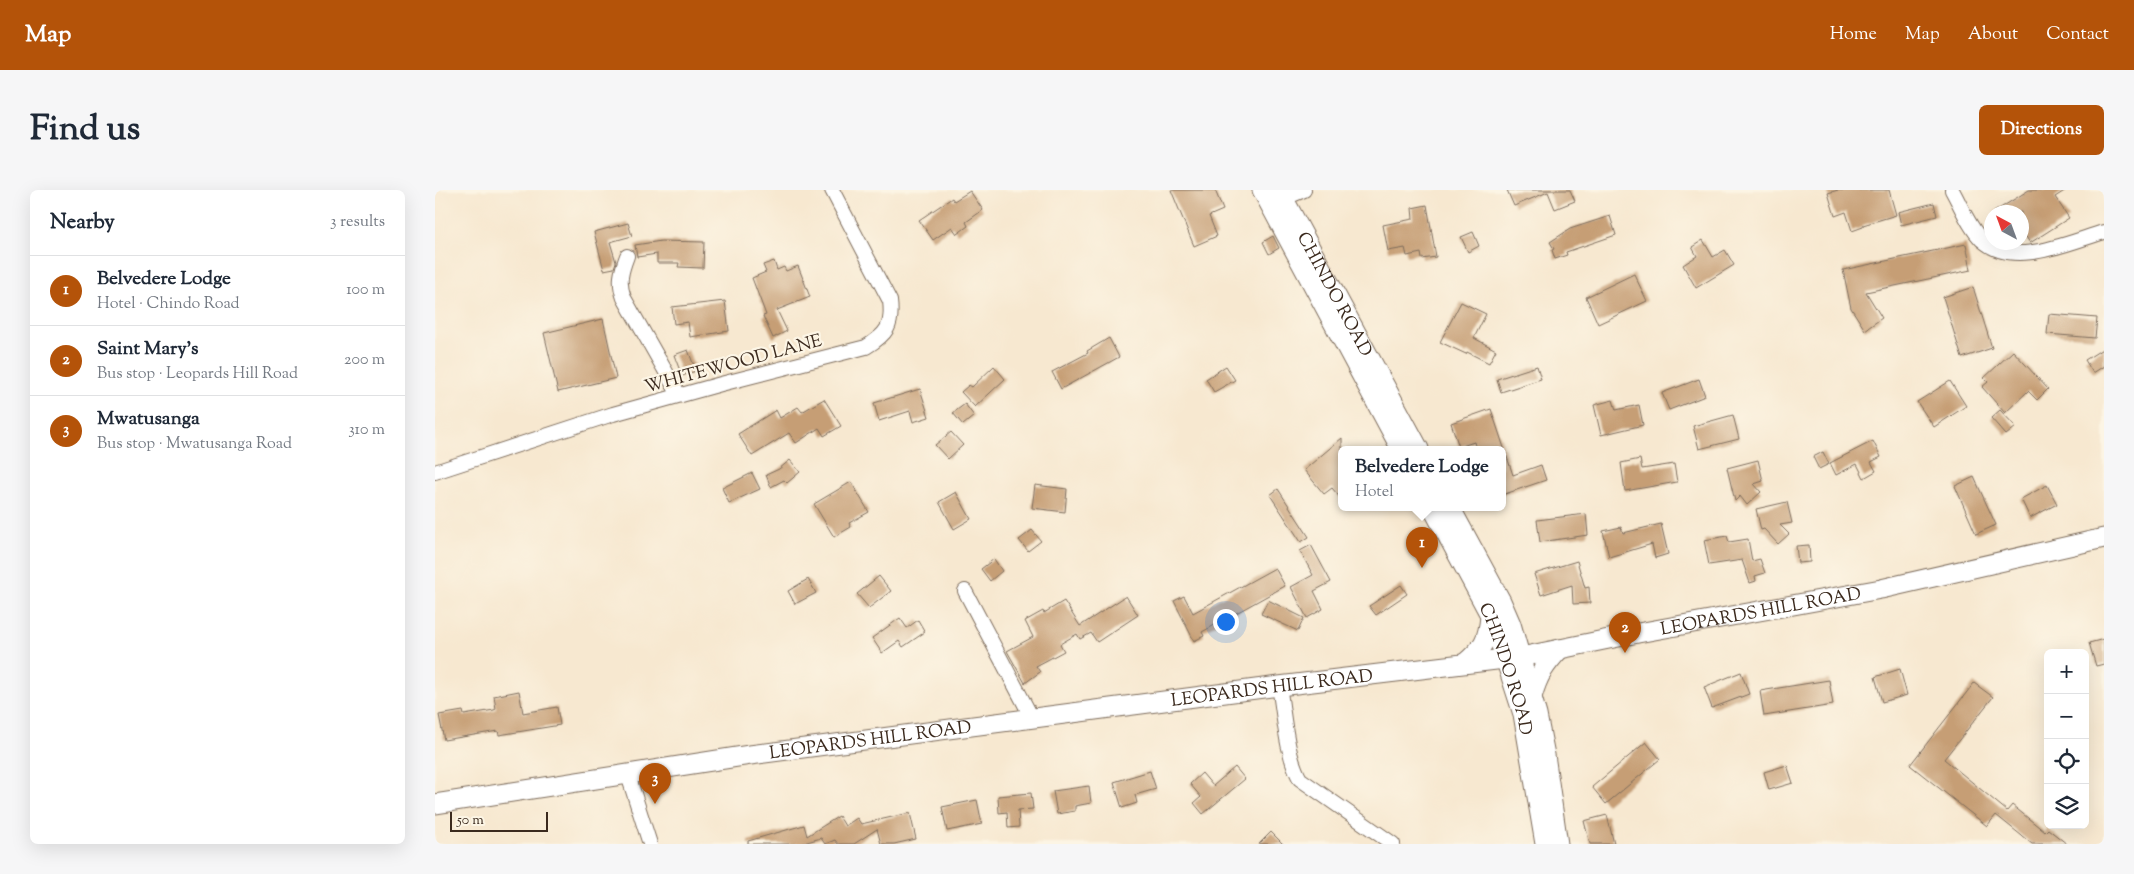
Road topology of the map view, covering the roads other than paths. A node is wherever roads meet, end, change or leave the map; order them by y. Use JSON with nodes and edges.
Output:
{"nodes":[{"id":1,"x":832,"y":190,"type":"edge"},
{"id":2,"x":1304,"y":190,"type":"edge"},
{"id":3,"x":1953,"y":190,"type":"edge"},
{"id":4,"x":1273,"y":196,"type":"edge"},
{"id":5,"x":2104,"y":232,"type":"edge"},
{"id":6,"x":627,"y":256,"type":"dead end"},
{"id":7,"x":679,"y":395,"type":"junction"},
{"id":8,"x":1399,"y":446,"type":"edge"},
{"id":9,"x":1417,"y":446,"type":"edge"},
{"id":10,"x":435,"y":472,"type":"edge"},
{"id":11,"x":1434,"y":511,"type":"edge"},
{"id":12,"x":1452,"y":511,"type":"edge"},
{"id":13,"x":2104,"y":538,"type":"edge"},
{"id":14,"x":965,"y":591,"type":"dead end"},
{"id":15,"x":1490,"y":615,"type":"junction"},
{"id":16,"x":1511,"y":624,"type":"junction"},
{"id":17,"x":1560,"y":649,"type":"junction"},
{"id":18,"x":1512,"y":658,"type":"junction"},
{"id":19,"x":1465,"y":664,"type":"junction"},
{"id":20,"x":1279,"y":686,"type":"junction"},
{"id":21,"x":1524,"y":695,"type":"junction"},
{"id":22,"x":1032,"y":718,"type":"junction"},
{"id":23,"x":628,"y":775,"type":"junction"},
{"id":24,"x":435,"y":804,"type":"edge"},
{"id":25,"x":650,"y":844,"type":"edge"},
{"id":26,"x":1393,"y":844,"type":"edge"},
{"id":27,"x":1545,"y":844,"type":"edge"},
{"id":28,"x":1558,"y":844,"type":"edge"}],
"edges":[{"from":1,"to":7,"type":"street","name":"WHITEWOOD LANE"},
{"from":2,"to":4,"type":"street"},
{"from":3,"to":5,"type":"street"},
{"from":4,"to":8,"type":"main road","name":"CHINDO ROAD"},
{"from":4,"to":9,"type":"main road","name":"CHINDO ROAD"},
{"from":6,"to":7,"type":"street"},
{"from":7,"to":10,"type":"street","name":"WHITEWOOD LANE"},
{"from":11,"to":15,"type":"main road","name":"CHINDO ROAD"},
{"from":12,"to":16,"type":"main road","name":"CHINDO ROAD"},
{"from":13,"to":17,"type":"main road","name":"LEOPARDS HILL ROAD"},
{"from":14,"to":22,"type":"street"},
{"from":15,"to":18,"type":"main road","name":"CHINDO ROAD"},
{"from":15,"to":19,"type":"main road"},
{"from":16,"to":17,"type":"main road"},
{"from":16,"to":18,"type":"main road","name":"CHINDO ROAD"},
{"from":17,"to":18,"type":"main road","name":"LEOPARDS HILL ROAD"},
{"from":17,"to":21,"type":"main road"},
{"from":18,"to":19,"type":"main road","name":"LEOPARDS HILL ROAD"},
{"from":18,"to":21,"type":"main road","name":"CHINDO ROAD"},
{"from":19,"to":20,"type":"main road","name":"LEOPARDS HILL ROAD"},
{"from":19,"to":21,"type":"main road"},
{"from":20,"to":22,"type":"main road","name":"LEOPARDS HILL ROAD"},
{"from":20,"to":26,"type":"street"},
{"from":21,"to":27,"type":"main road","name":"CHINDO ROAD"},
{"from":21,"to":28,"type":"main road","name":"CHINDO ROAD"},
{"from":22,"to":23,"type":"main road","name":"LEOPARDS HILL ROAD"},
{"from":23,"to":24,"type":"main road","name":"LEOPARDS HILL ROAD"},
{"from":23,"to":25,"type":"street"}]}
